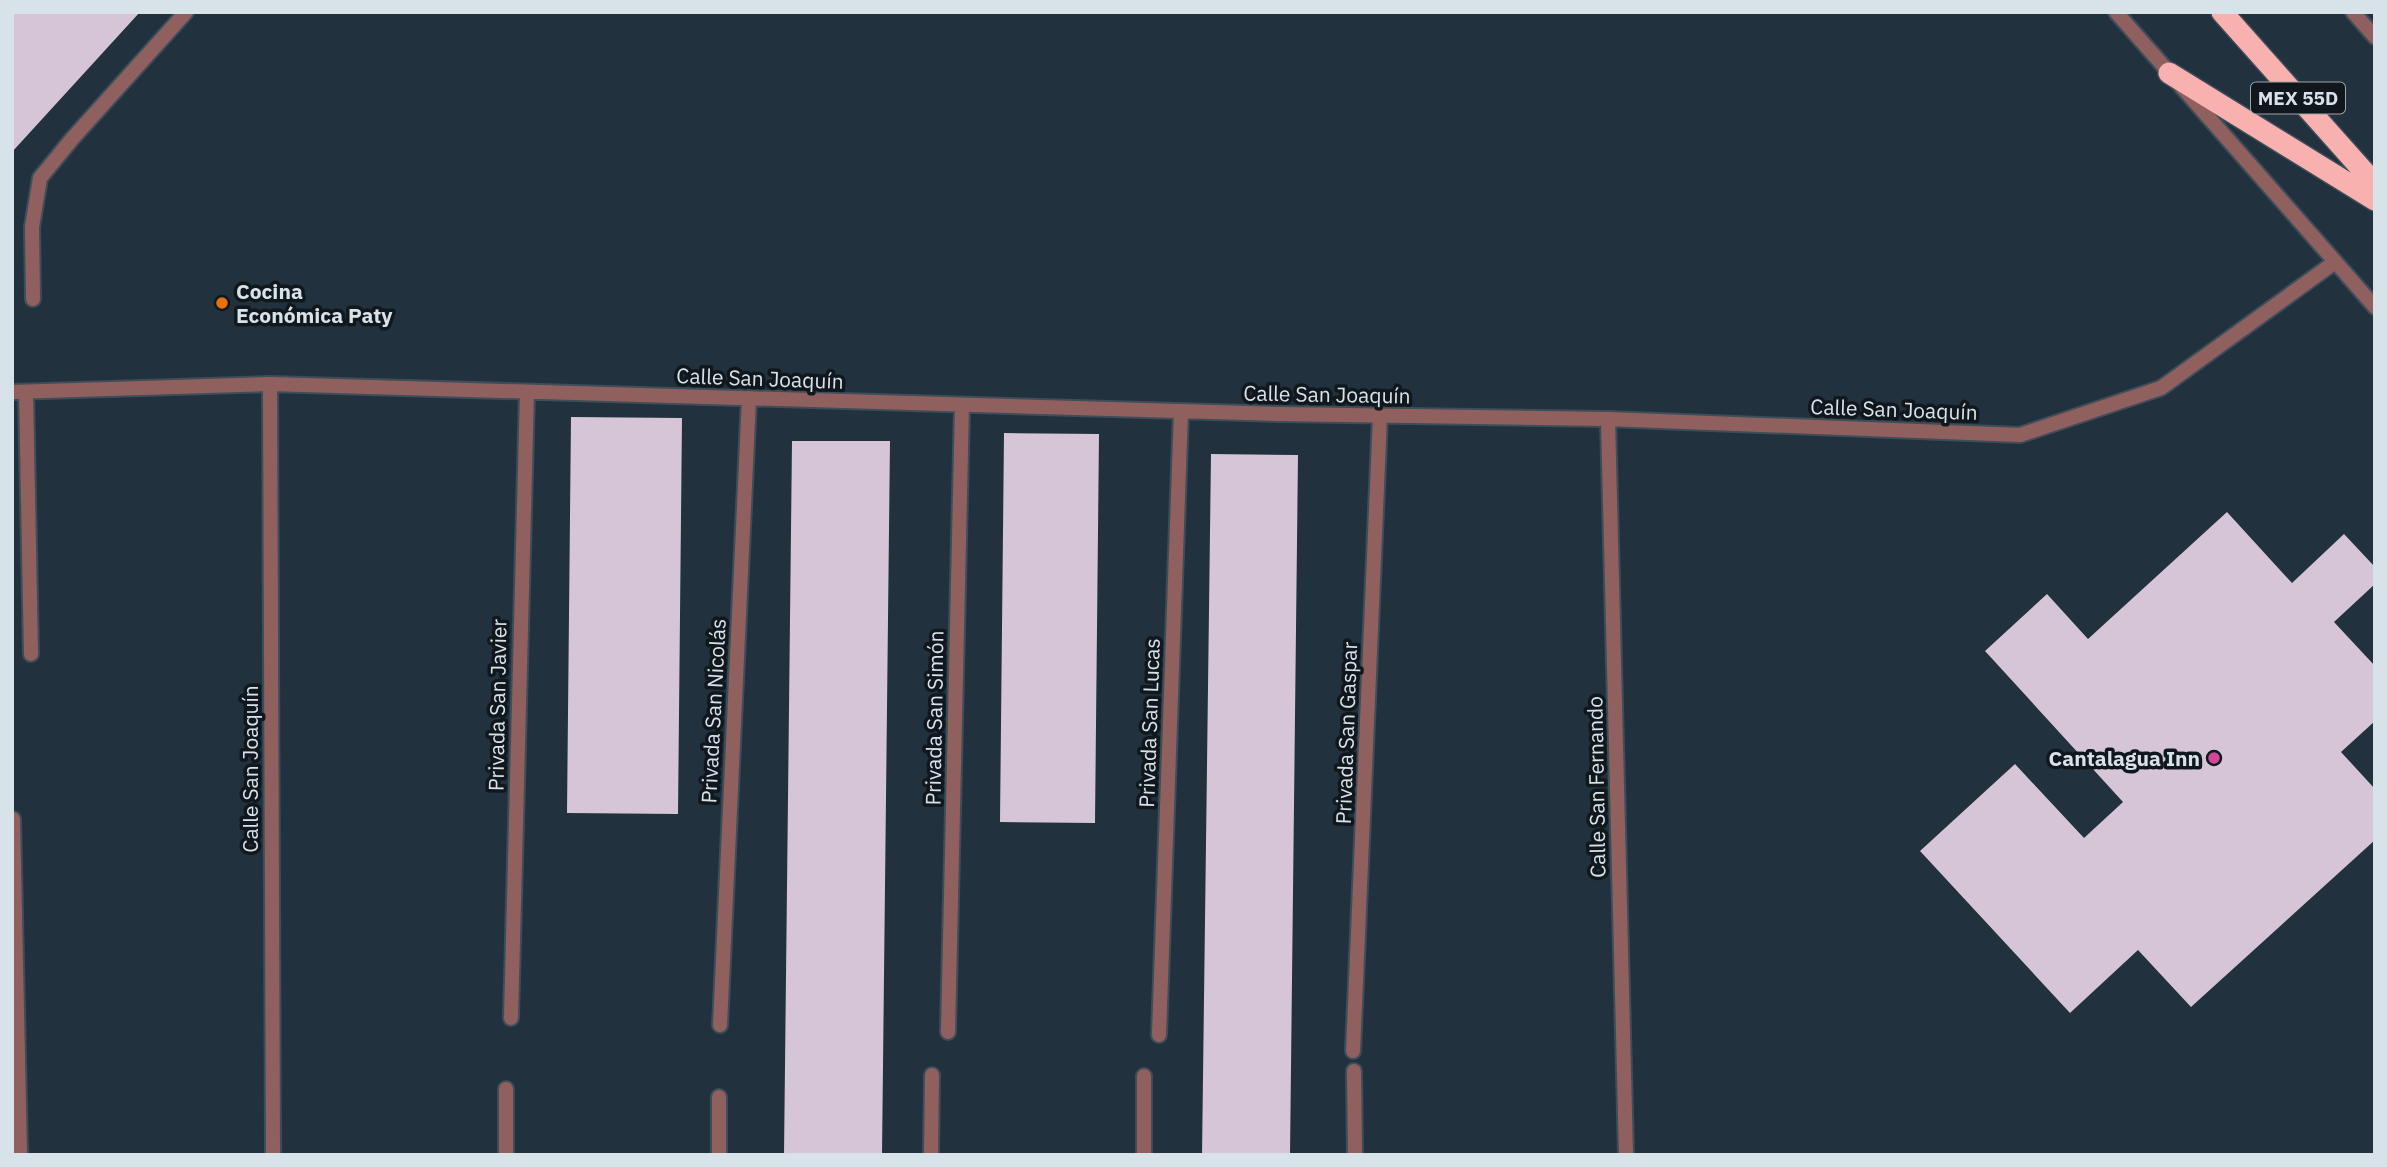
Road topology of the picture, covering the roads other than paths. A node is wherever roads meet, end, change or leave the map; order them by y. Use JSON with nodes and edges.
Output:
{"nodes":[{"id":1,"x":186,"y":12,"type":"edge"},
{"id":2,"x":2116,"y":12,"type":"edge"},
{"id":3,"x":2222,"y":12,"type":"edge"},
{"id":4,"x":2353,"y":12,"type":"edge"},
{"id":5,"x":2375,"y":37,"type":"edge"},
{"id":6,"x":2169,"y":73,"type":"junction"},
{"id":7,"x":2375,"y":184,"type":"edge"},
{"id":8,"x":2375,"y":200,"type":"edge"},
{"id":9,"x":2335,"y":262,"type":"junction"},
{"id":10,"x":33,"y":299,"type":"dead end"},
{"id":11,"x":2375,"y":307,"type":"edge"},
{"id":12,"x":270,"y":384,"type":"junction"},
{"id":13,"x":19,"y":392,"type":"edge"},
{"id":14,"x":527,"y":392,"type":"junction"},
{"id":15,"x":749,"y":398,"type":"junction"},
{"id":16,"x":961,"y":405,"type":"junction"},
{"id":17,"x":1181,"y":411,"type":"junction"},
{"id":18,"x":1380,"y":416,"type":"junction"},
{"id":19,"x":1608,"y":419,"type":"junction"},
{"id":20,"x":31,"y":654,"type":"dead end"},
{"id":21,"x":13,"y":819,"type":"edge"},
{"id":22,"x":511,"y":1018,"type":"dead end"},
{"id":23,"x":720,"y":1025,"type":"dead end"},
{"id":24,"x":948,"y":1032,"type":"dead end"},
{"id":25,"x":1159,"y":1035,"type":"dead end"},
{"id":26,"x":1353,"y":1051,"type":"dead end"},
{"id":27,"x":1354,"y":1071,"type":"dead end"},
{"id":28,"x":932,"y":1075,"type":"dead end"},
{"id":29,"x":1144,"y":1076,"type":"dead end"},
{"id":30,"x":506,"y":1090,"type":"dead end"},
{"id":31,"x":719,"y":1097,"type":"dead end"},
{"id":32,"x":20,"y":1155,"type":"edge"},
{"id":33,"x":272,"y":1155,"type":"edge"},
{"id":34,"x":506,"y":1155,"type":"edge"},
{"id":35,"x":719,"y":1155,"type":"edge"},
{"id":36,"x":931,"y":1155,"type":"edge"},
{"id":37,"x":1144,"y":1155,"type":"edge"},
{"id":38,"x":1354,"y":1155,"type":"edge"},
{"id":39,"x":1626,"y":1155,"type":"edge"}],
"edges":[{"from":1,"to":10,"type":"street"},
{"from":2,"to":6,"type":"street"},
{"from":3,"to":7,"type":"highway","number":"MEX 55D"},
{"from":4,"to":5,"type":"street"},
{"from":6,"to":8,"type":"highway"},
{"from":6,"to":9,"type":"street"},
{"from":9,"to":11,"type":"street"},
{"from":9,"to":19,"type":"street","name":"Calle San Joaquín"},
{"from":12,"to":13,"type":"street","name":"Calle San Joaquín"},
{"from":12,"to":14,"type":"street","name":"Calle San Joaquín"},
{"from":12,"to":33,"type":"street","name":"Calle San Joaquín"},
{"from":13,"to":20,"type":"street"},
{"from":14,"to":15,"type":"street","name":"Calle San Joaquín"},
{"from":14,"to":22,"type":"street","name":"Privada San Javier"},
{"from":15,"to":16,"type":"street","name":"Calle San Joaquín"},
{"from":15,"to":23,"type":"street","name":"Privada San Nicolás"},
{"from":16,"to":17,"type":"street","name":"Calle San Joaquín"},
{"from":16,"to":24,"type":"street","name":"Privada San Simón"},
{"from":17,"to":18,"type":"street","name":"Calle San Joaquín"},
{"from":17,"to":25,"type":"street","name":"Privada San Lucas"},
{"from":18,"to":19,"type":"street","name":"Calle San Joaquín"},
{"from":18,"to":26,"type":"street","name":"Privada San Gaspar"},
{"from":19,"to":39,"type":"street","name":"Calle San Fernando"},
{"from":21,"to":32,"type":"street"},
{"from":27,"to":38,"type":"street"},
{"from":28,"to":36,"type":"street"},
{"from":29,"to":37,"type":"street"},
{"from":30,"to":34,"type":"street"},
{"from":31,"to":35,"type":"street"}]}
